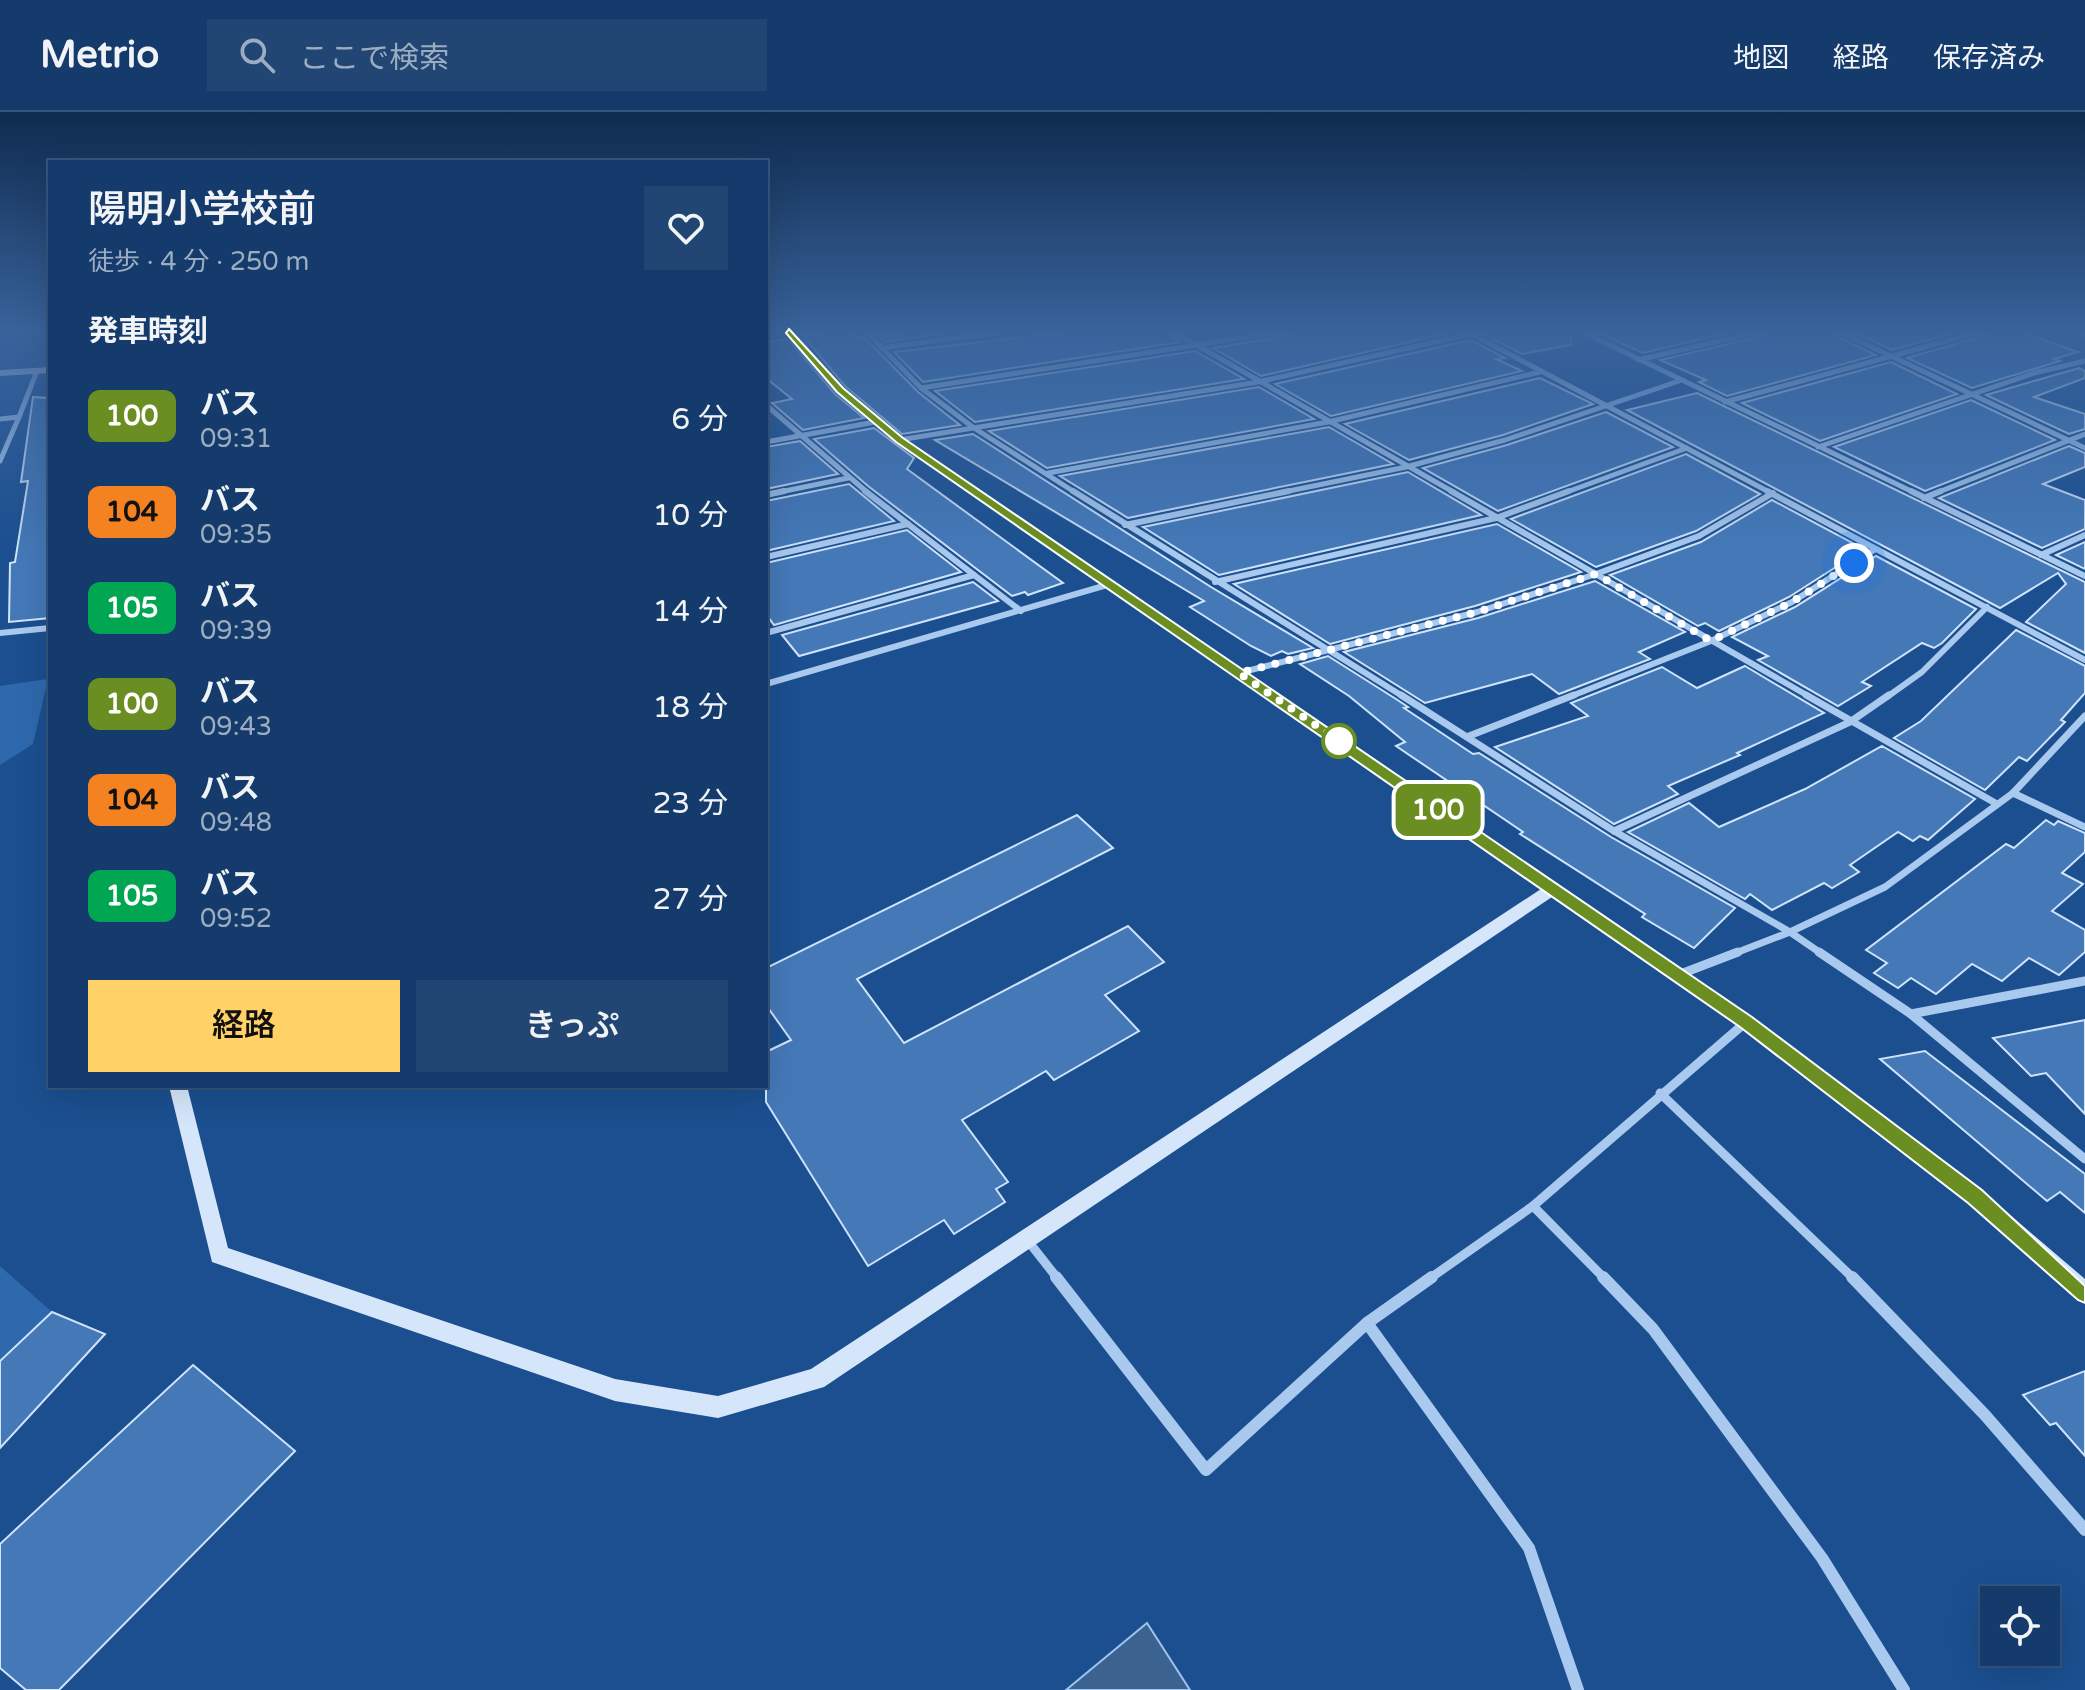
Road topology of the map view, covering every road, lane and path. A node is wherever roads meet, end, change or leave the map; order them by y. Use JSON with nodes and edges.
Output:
{"nodes":[{"id":1,"x":24,"y":405,"type":"edge"},
{"id":2,"x":856,"y":405,"type":"edge"},
{"id":3,"x":943,"y":405,"type":"edge"},
{"id":4,"x":1118,"y":405,"type":"edge"},
{"id":5,"x":1298,"y":405,"type":"edge"},
{"id":6,"x":1401,"y":405,"type":"edge"},
{"id":7,"x":1610,"y":405,"type":"edge"},
{"id":8,"x":1730,"y":405,"type":"edge"},
{"id":9,"x":1948,"y":405,"type":"edge"},
{"id":10,"x":1992,"y":405,"type":"edge"},
{"id":11,"x":1606,"y":406,"type":"junction"},
{"id":12,"x":768,"y":407,"type":"edge"},
{"id":13,"x":19,"y":417,"type":"junction"},
{"id":14,"x":0,"y":419,"type":"edge"},
{"id":15,"x":875,"y":422,"type":"junction"},
{"id":16,"x":1328,"y":422,"type":"junction"},
{"id":17,"x":974,"y":428,"type":"junction"},
{"id":18,"x":2085,"y":434,"type":"edge"},
{"id":19,"x":799,"y":436,"type":"junction"},
{"id":20,"x":899,"y":440,"type":"junction"},
{"id":21,"x":2068,"y":441,"type":"junction"},
{"id":22,"x":768,"y":442,"type":"edge"},
{"id":23,"x":1818,"y":447,"type":"junction"},
{"id":24,"x":1687,"y":448,"type":"junction"},
{"id":25,"x":2085,"y":448,"type":"edge"},
{"id":26,"x":0,"y":461,"type":"edge"},
{"id":27,"x":1406,"y":467,"type":"junction"},
{"id":28,"x":1048,"y":474,"type":"junction"},
{"id":29,"x":848,"y":478,"type":"junction"},
{"id":30,"x":1773,"y":493,"type":"junction"},
{"id":31,"x":768,"y":495,"type":"edge"},
{"id":32,"x":1924,"y":498,"type":"junction"},
{"id":33,"x":1496,"y":518,"type":"junction"},
{"id":34,"x":908,"y":524,"type":"junction"},
{"id":35,"x":1125,"y":525,"type":"junction"},
{"id":36,"x":2085,"y":535,"type":"edge"},
{"id":37,"x":1874,"y":550,"type":"junction"},
{"id":38,"x":2041,"y":555,"type":"junction"},
{"id":39,"x":768,"y":557,"type":"edge"},
{"id":40,"x":1596,"y":574,"type":"junction"},
{"id":41,"x":974,"y":575,"type":"junction"},
{"id":42,"x":2085,"y":576,"type":"edge"},
{"id":43,"x":1215,"y":582,"type":"junction"},
{"id":44,"x":1107,"y":585,"type":"junction"},
{"id":45,"x":1987,"y":607,"type":"junction"},
{"id":46,"x":1021,"y":611,"type":"junction"},
{"id":47,"x":48,"y":628,"type":"edge"},
{"id":48,"x":768,"y":632,"type":"edge"},
{"id":49,"x":0,"y":633,"type":"edge"},
{"id":50,"x":1711,"y":641,"type":"junction"},
{"id":51,"x":1332,"y":650,"type":"junction"},
{"id":52,"x":2085,"y":660,"type":"edge"},
{"id":53,"x":1239,"y":673,"type":"junction"},
{"id":54,"x":768,"y":683,"type":"edge"},
{"id":55,"x":2085,"y":716,"type":"edge"},
{"id":56,"x":1850,"y":722,"type":"junction"},
{"id":57,"x":1469,"y":736,"type":"junction"},
{"id":58,"x":2013,"y":793,"type":"junction"},
{"id":59,"x":1997,"y":804,"type":"junction"},
{"id":60,"x":2085,"y":827,"type":"edge"},
{"id":61,"x":1614,"y":831,"type":"junction"},
{"id":62,"x":1553,"y":889,"type":"junction"},
{"id":63,"x":1790,"y":932,"type":"junction"},
{"id":64,"x":1677,"y":975,"type":"junction"},
{"id":65,"x":2085,"y":981,"type":"edge"},
{"id":66,"x":1911,"y":1014,"type":"junction"},
{"id":67,"x":1746,"y":1022,"type":"junction"},
{"id":68,"x":178,"y":1088,"type":"edge"},
{"id":69,"x":1660,"y":1093,"type":"junction"},
{"id":70,"x":2085,"y":1159,"type":"edge"},
{"id":71,"x":1533,"y":1206,"type":"junction"},
{"id":72,"x":1028,"y":1241,"type":"junction"},
{"id":73,"x":2085,"y":1293,"type":"edge"},
{"id":74,"x":1367,"y":1323,"type":"junction"},
{"id":75,"x":2085,"y":1530,"type":"edge"},
{"id":76,"x":1578,"y":1690,"type":"edge"},
{"id":77,"x":1904,"y":1690,"type":"edge"}],
"edges":[{"from":1,"to":13,"type":"street"},
{"from":2,"to":15,"type":"street"},
{"from":3,"to":17,"type":"street"},
{"from":4,"to":17,"type":"street"},
{"from":5,"to":16,"type":"street"},
{"from":6,"to":16,"type":"street"},
{"from":7,"to":11,"type":"street"},
{"from":8,"to":23,"type":"street"},
{"from":9,"to":23,"type":"street"},
{"from":10,"to":21,"type":"street"},
{"from":11,"to":24,"type":"street"},
{"from":11,"to":27,"type":"street"},
{"from":12,"to":19,"type":"street"},
{"from":13,"to":14,"type":"street"},
{"from":13,"to":26,"type":"street"},
{"from":15,"to":19,"type":"street"},
{"from":15,"to":20,"type":"street"},
{"from":16,"to":27,"type":"street"},
{"from":16,"to":28,"type":"street"},
{"from":17,"to":20,"type":"street"},
{"from":17,"to":28,"type":"street"},
{"from":18,"to":21,"type":"street"},
{"from":19,"to":22,"type":"street"},
{"from":19,"to":29,"type":"street"},
{"from":20,"to":44,"type":"street"},
{"from":21,"to":25,"type":"street"},
{"from":21,"to":32,"type":"street"},
{"from":23,"to":32,"type":"street"},
{"from":24,"to":30,"type":"street"},
{"from":24,"to":33,"type":"street"},
{"from":27,"to":33,"type":"street"},
{"from":27,"to":35,"type":"street"},
{"from":28,"to":35,"type":"street"},
{"from":29,"to":31,"type":"street"},
{"from":29,"to":34,"type":"street"},
{"from":30,"to":37,"type":"street"},
{"from":30,"to":40,"type":"street"},
{"from":32,"to":38,"type":"street"},
{"from":33,"to":40,"type":"street"},
{"from":33,"to":43,"type":"street"},
{"from":34,"to":39,"type":"street"},
{"from":34,"to":41,"type":"street"},
{"from":35,"to":43,"type":"street"},
{"from":36,"to":38,"type":"street"},
{"from":37,"to":45,"type":"street"},
{"from":37,"to":50,"type":"street"},
{"from":38,"to":42,"type":"street"},
{"from":40,"to":50,"type":"street"},
{"from":40,"to":51,"type":"street"},
{"from":41,"to":46,"type":"street"},
{"from":41,"to":48,"type":"street"},
{"from":43,"to":51,"type":"street"},
{"from":44,"to":46,"type":"street"},
{"from":44,"to":53,"type":"street"},
{"from":45,"to":52,"type":"street"},
{"from":45,"to":56,"type":"street"},
{"from":46,"to":54,"type":"street"},
{"from":47,"to":49,"type":"street"},
{"from":50,"to":56,"type":"street"},
{"from":50,"to":57,"type":"street"},
{"from":51,"to":53,"type":"street"},
{"from":51,"to":57,"type":"street"},
{"from":53,"to":62,"type":"street"},
{"from":55,"to":58,"type":"street"},
{"from":56,"to":59,"type":"street"},
{"from":56,"to":61,"type":"street"},
{"from":57,"to":61,"type":"street"},
{"from":58,"to":59,"type":"street"},
{"from":58,"to":60,"type":"street"},
{"from":59,"to":63,"type":"street"},
{"from":61,"to":63,"type":"street"},
{"from":62,"to":64,"type":"street"},
{"from":62,"to":72,"type":"street"},
{"from":63,"to":64,"type":"street"},
{"from":63,"to":66,"type":"street"},
{"from":64,"to":67,"type":"street"},
{"from":65,"to":66,"type":"street"},
{"from":66,"to":70,"type":"street"},
{"from":67,"to":69,"type":"street"},
{"from":67,"to":73,"type":"street"},
{"from":68,"to":72,"type":"street"},
{"from":69,"to":71,"type":"street"},
{"from":69,"to":75,"type":"street"},
{"from":71,"to":74,"type":"street"},
{"from":71,"to":77,"type":"street"},
{"from":72,"to":74,"type":"street"},
{"from":74,"to":76,"type":"street"}]}
